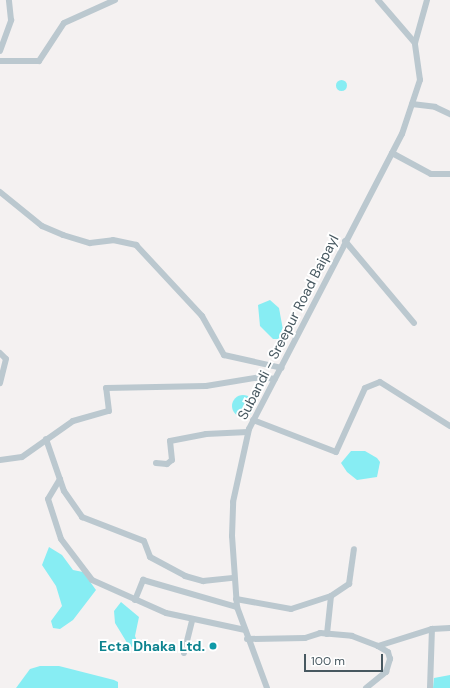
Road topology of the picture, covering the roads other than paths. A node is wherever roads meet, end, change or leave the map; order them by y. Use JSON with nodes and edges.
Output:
{"nodes":[{"id":1,"x":9,"y":0,"type":"edge"},
{"id":2,"x":116,"y":0,"type":"edge"},
{"id":3,"x":378,"y":0,"type":"edge"},
{"id":4,"x":427,"y":0,"type":"edge"},
{"id":5,"x":415,"y":43,"type":"junction"},
{"id":6,"x":0,"y":51,"type":"edge"},
{"id":7,"x":0,"y":61,"type":"edge"},
{"id":8,"x":412,"y":104,"type":"junction"},
{"id":9,"x":450,"y":114,"type":"edge"},
{"id":10,"x":392,"y":153,"type":"junction"},
{"id":11,"x":450,"y":174,"type":"edge"},
{"id":12,"x":0,"y":192,"type":"edge"},
{"id":13,"x":345,"y":241,"type":"junction"},
{"id":14,"x":414,"y":323,"type":"dead end"},
{"id":15,"x":0,"y":353,"type":"edge"},
{"id":16,"x":282,"y":368,"type":"junction"},
{"id":17,"x":275,"y":380,"type":"junction"},
{"id":18,"x":0,"y":383,"type":"edge"},
{"id":19,"x":253,"y":420,"type":"junction"},
{"id":20,"x":450,"y":426,"type":"edge"},
{"id":21,"x":248,"y":432,"type":"junction"},
{"id":22,"x":46,"y":439,"type":"junction"},
{"id":23,"x":0,"y":460,"type":"edge"},
{"id":24,"x":156,"y":463,"type":"dead end"},
{"id":25,"x":60,"y":479,"type":"junction"},
{"id":26,"x":354,"y":550,"type":"dead end"},
{"id":27,"x":233,"y":578,"type":"junction"},
{"id":28,"x":331,"y":596,"type":"junction"},
{"id":29,"x":236,"y":599,"type":"junction"},
{"id":30,"x":136,"y":600,"type":"junction"},
{"id":31,"x":237,"y":607,"type":"junction"},
{"id":32,"x":192,"y":620,"type":"junction"},
{"id":33,"x":450,"y":628,"type":"edge"},
{"id":34,"x":245,"y":630,"type":"junction"},
{"id":35,"x":432,"y":630,"type":"junction"},
{"id":36,"x":327,"y":634,"type":"junction"},
{"id":37,"x":247,"y":639,"type":"junction"},
{"id":38,"x":378,"y":646,"type":"junction"},
{"id":39,"x":184,"y":653,"type":"dead end"},
{"id":40,"x":267,"y":688,"type":"edge"},
{"id":41,"x":366,"y":688,"type":"edge"},
{"id":42,"x":430,"y":688,"type":"edge"}],
"edges":[{"from":1,"to":6,"type":"street"},
{"from":2,"to":7,"type":"street"},
{"from":3,"to":5,"type":"street"},
{"from":4,"to":5,"type":"street"},
{"from":5,"to":8,"type":"street","name":"Subandi - Sreepur Road Baipayl"},
{"from":8,"to":9,"type":"street"},
{"from":8,"to":10,"type":"street","name":"Subandi - Sreepur Road Baipayl"},
{"from":10,"to":11,"type":"street"},
{"from":10,"to":13,"type":"street","name":"Subandi - Sreepur Road Baipayl"},
{"from":12,"to":16,"type":"street"},
{"from":13,"to":14,"type":"street"},
{"from":13,"to":16,"type":"street","name":"Subandi - Sreepur Road Baipayl"},
{"from":15,"to":18,"type":"street"},
{"from":16,"to":17,"type":"street","name":"Subandi - Sreepur Road Baipayl"},
{"from":17,"to":19,"type":"street","name":"Subandi - Sreepur Road Baipayl"},
{"from":17,"to":22,"type":"street"},
{"from":19,"to":20,"type":"street"},
{"from":19,"to":21,"type":"street","name":"Subandi - Sreepur Road Baipayl"},
{"from":21,"to":24,"type":"street"},
{"from":21,"to":27,"type":"street","name":"Subandi - Sreepur Road Baipayl"},
{"from":22,"to":23,"type":"street"},
{"from":22,"to":25,"type":"street"},
{"from":25,"to":27,"type":"street"},
{"from":25,"to":30,"type":"street"},
{"from":26,"to":28,"type":"street"},
{"from":27,"to":29,"type":"street","name":"Subandi - Sreepur Road Baipayl"},
{"from":28,"to":29,"type":"street"},
{"from":28,"to":36,"type":"street"},
{"from":29,"to":31,"type":"street","name":"Subandi - Sreepur Road Baipayl"},
{"from":30,"to":31,"type":"street"},
{"from":30,"to":32,"type":"street"},
{"from":31,"to":34,"type":"street","name":"Subandi - Sreepur Road Baipayl"},
{"from":32,"to":34,"type":"street"},
{"from":32,"to":39,"type":"street"},
{"from":33,"to":35,"type":"street"},
{"from":34,"to":37,"type":"street","name":"Subandi - Sreepur Road Baipayl"},
{"from":35,"to":38,"type":"street"},
{"from":35,"to":42,"type":"street"},
{"from":36,"to":37,"type":"street"},
{"from":36,"to":38,"type":"street"},
{"from":37,"to":40,"type":"street","name":"Subandi - Sreepur Road Baipayl"},
{"from":38,"to":41,"type":"street"}]}
